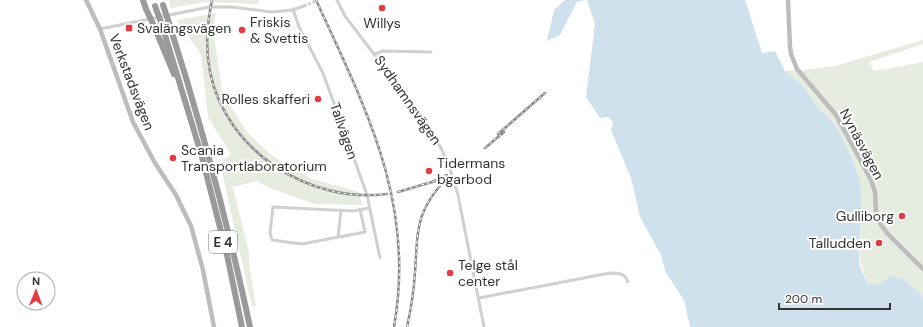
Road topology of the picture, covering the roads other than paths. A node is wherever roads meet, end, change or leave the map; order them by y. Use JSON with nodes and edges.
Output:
{"nodes":[{"id":1,"x":86,"y":0,"type":"edge"},
{"id":2,"x":143,"y":0,"type":"edge"},
{"id":3,"x":337,"y":0,"type":"edge"},
{"id":4,"x":788,"y":0,"type":"edge"},
{"id":5,"x":162,"y":2,"type":"edge"},
{"id":6,"x":154,"y":3,"type":"edge"},
{"id":7,"x":304,"y":6,"type":"tunnel mouth"},
{"id":8,"x":293,"y":10,"type":"junction"},
{"id":9,"x":100,"y":29,"type":"junction"},
{"id":10,"x":431,"y":52,"type":"dead end"},
{"id":11,"x":375,"y":54,"type":"junction"},
{"id":12,"x":184,"y":97,"type":"junction"},
{"id":13,"x":370,"y":208,"type":"junction"},
{"id":14,"x":360,"y":209,"type":"junction"},
{"id":15,"x":341,"y":210,"type":"junction"},
{"id":16,"x":338,"y":237,"type":"junction"},
{"id":17,"x":380,"y":258,"type":"dead end"},
{"id":18,"x":923,"y":269,"type":"edge"},
{"id":19,"x":628,"y":282,"type":"dead end"},
{"id":20,"x":479,"y":298,"type":"junction"},
{"id":21,"x":214,"y":327,"type":"edge"},
{"id":22,"x":242,"y":327,"type":"edge"},
{"id":23,"x":250,"y":327,"type":"edge"},
{"id":24,"x":484,"y":327,"type":"edge"}],
"edges":[{"from":1,"to":9,"type":"main road","name":"Verkstadsvägen"},
{"from":2,"to":12,"type":"highway","bridge":true},
{"from":3,"to":11,"type":"street","name":"Sydhamnsvägen"},
{"from":4,"to":18,"type":"main road","name":"Nynäsvägen"},
{"from":5,"to":23,"type":"highway","number":"E 4","bridge":true},
{"from":6,"to":12,"type":"highway","number":"E 4","bridge":true},
{"from":7,"to":8,"type":"street"},
{"from":8,"to":9,"type":"street"},
{"from":8,"to":13,"type":"street","name":"Tallvägen"},
{"from":9,"to":21,"type":"main road","name":"Verkstadsvägen"},
{"from":10,"to":11,"type":"street"},
{"from":11,"to":20,"type":"street","name":"Sydhamnsvägen"},
{"from":12,"to":22,"type":"highway","number":"E 4"},
{"from":13,"to":14,"type":"street"},
{"from":13,"to":17,"type":"street","name":"Tallvägen"},
{"from":14,"to":15,"type":"street"},
{"from":14,"to":16,"type":"street"},
{"from":15,"to":16,"type":"street"},
{"from":15,"to":16,"type":"street"},
{"from":19,"to":20,"type":"street"},
{"from":20,"to":24,"type":"street","name":"Sydhamnsvägen"}]}
